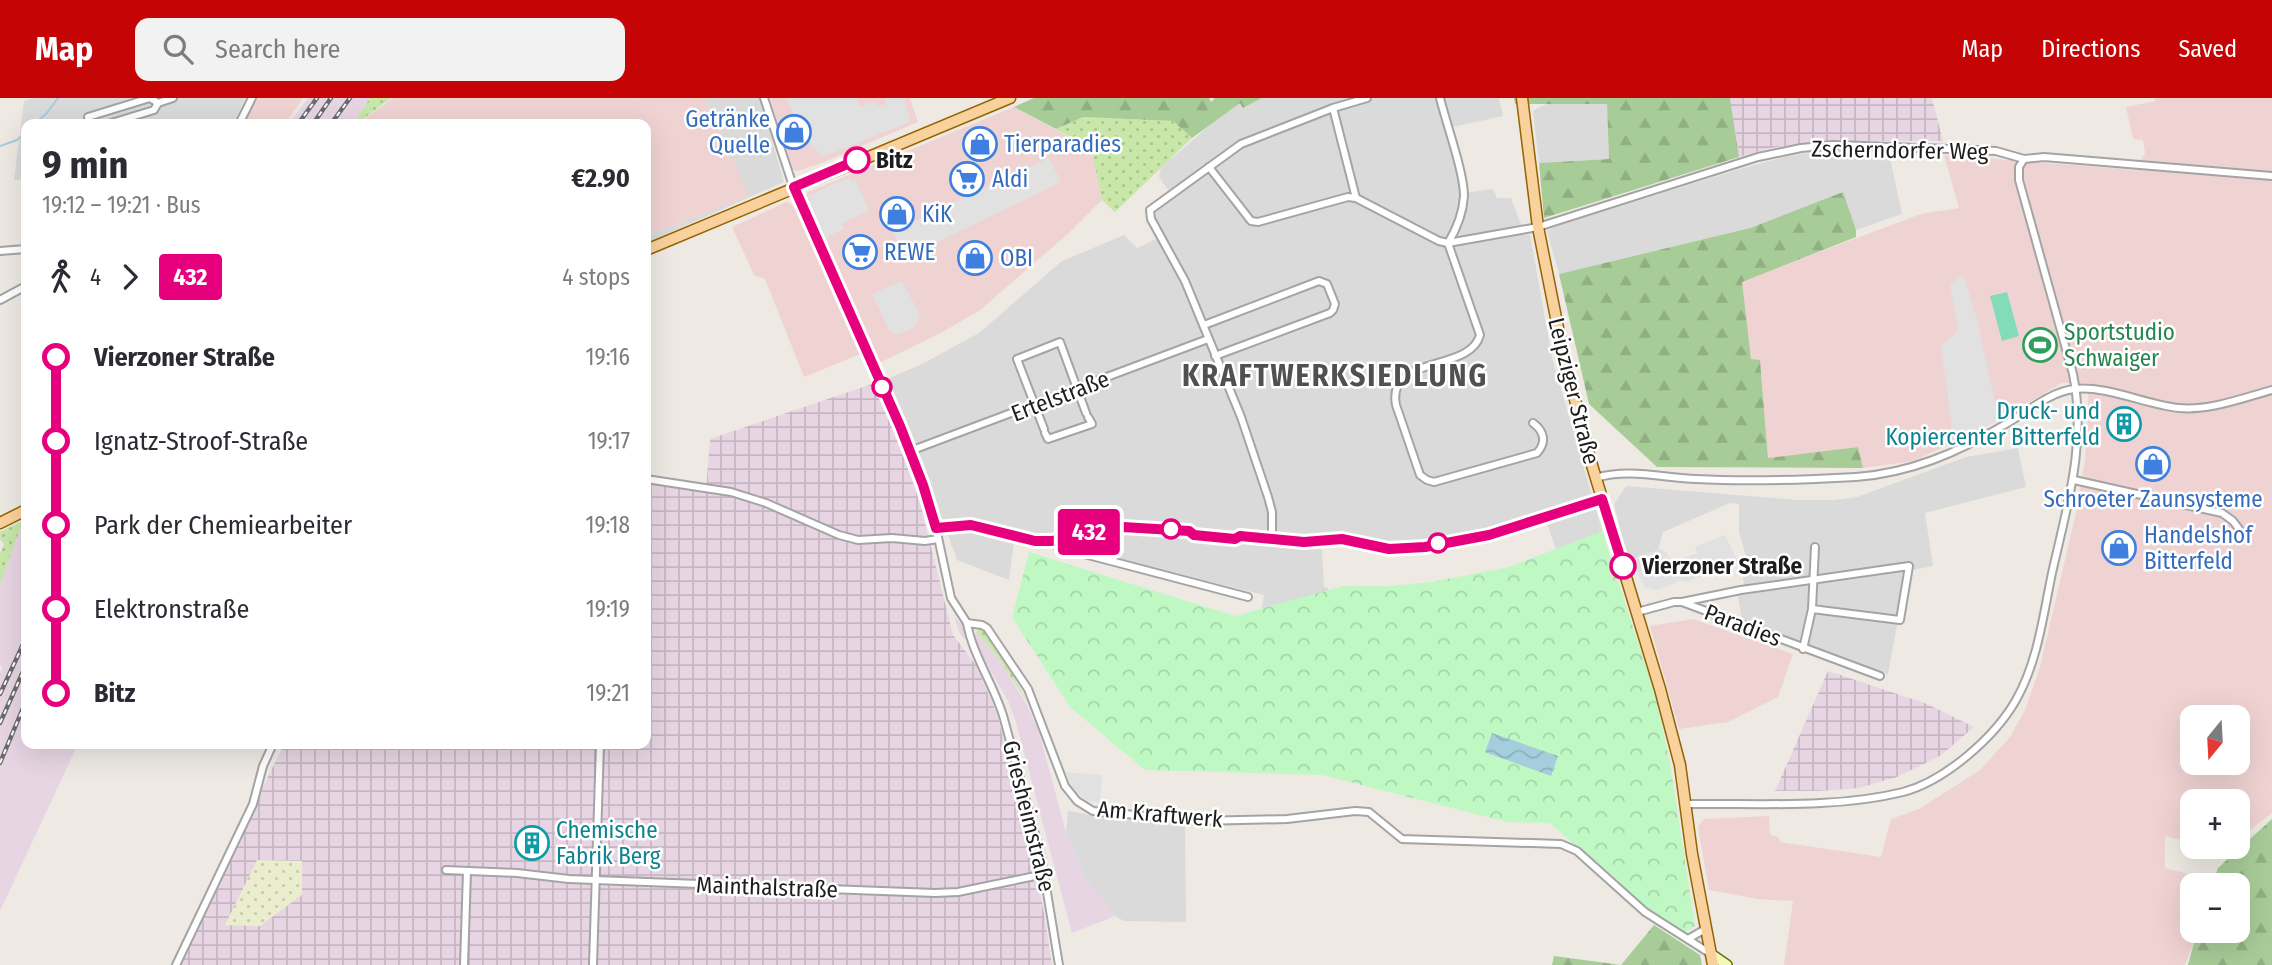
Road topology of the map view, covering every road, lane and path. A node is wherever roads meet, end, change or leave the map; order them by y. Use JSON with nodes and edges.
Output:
{"nodes":[{"id":1,"x":173,"y":98,"type":"edge"},
{"id":2,"x":252,"y":98,"type":"edge"},
{"id":3,"x":764,"y":98,"type":"edge"},
{"id":4,"x":1010,"y":98,"type":"edge"},
{"id":5,"x":1367,"y":98,"type":"edge"},
{"id":6,"x":1440,"y":98,"type":"edge"},
{"id":7,"x":1522,"y":98,"type":"edge"},
{"id":8,"x":998,"y":100,"type":"edge"},
{"id":9,"x":158,"y":103,"type":"junction"},
{"id":10,"x":1333,"y":108,"type":"junction"},
{"id":11,"x":89,"y":119,"type":"edge"},
{"id":12,"x":124,"y":119,"type":"edge"},
{"id":13,"x":242,"y":119,"type":"edge"},
{"id":14,"x":2024,"y":159,"type":"junction"},
{"id":15,"x":1209,"y":167,"type":"junction"},
{"id":16,"x":2272,"y":176,"type":"edge"},
{"id":17,"x":794,"y":187,"type":"junction"},
{"id":18,"x":1356,"y":198,"type":"junction"},
{"id":19,"x":1538,"y":227,"type":"junction"},
{"id":20,"x":1448,"y":243,"type":"junction"},
{"id":21,"x":651,"y":248,"type":"edge"},
{"id":22,"x":21,"y":250,"type":"edge"},
{"id":23,"x":0,"y":251,"type":"edge"},
{"id":24,"x":21,"y":288,"type":"edge"},
{"id":25,"x":1,"y":298,"type":"edge"},
{"id":26,"x":1204,"y":325,"type":"junction"},
{"id":27,"x":1208,"y":339,"type":"junction"},
{"id":28,"x":1215,"y":356,"type":"junction"},
{"id":29,"x":2076,"y":388,"type":"junction"},
{"id":30,"x":1077,"y":390,"type":"junction"},
{"id":31,"x":2272,"y":390,"type":"edge"},
{"id":32,"x":1035,"y":405,"type":"junction"},
{"id":33,"x":1533,"y":423,"type":"dead end"},
{"id":34,"x":910,"y":451,"type":"junction"},
{"id":35,"x":1596,"y":478,"type":"junction"},
{"id":36,"x":651,"y":480,"type":"edge"},
{"id":37,"x":2074,"y":480,"type":"junction"},
{"id":38,"x":1602,"y":499,"type":"junction"},
{"id":39,"x":21,"y":512,"type":"edge"},
{"id":40,"x":0,"y":523,"type":"edge"},
{"id":41,"x":936,"y":528,"type":"junction"},
{"id":42,"x":2239,"y":528,"type":"dead end"},
{"id":43,"x":938,"y":539,"type":"junction"},
{"id":44,"x":1272,"y":539,"type":"junction"},
{"id":45,"x":1052,"y":541,"type":"junction"},
{"id":46,"x":1815,"y":547,"type":"dead end"},
{"id":47,"x":1815,"y":580,"type":"junction"},
{"id":48,"x":1248,"y":597,"type":"dead end"},
{"id":49,"x":1682,"y":603,"type":"junction"},
{"id":50,"x":1812,"y":609,"type":"junction"},
{"id":51,"x":1637,"y":612,"type":"junction"},
{"id":52,"x":967,"y":623,"type":"junction"},
{"id":53,"x":1803,"y":649,"type":"junction"},
{"id":54,"x":1881,"y":676,"type":"dead end"},
{"id":55,"x":270,"y":749,"type":"edge"},
{"id":56,"x":600,"y":749,"type":"edge"},
{"id":57,"x":1686,"y":804,"type":"junction"},
{"id":58,"x":446,"y":870,"type":"dead end"},
{"id":59,"x":467,"y":871,"type":"junction"},
{"id":60,"x":1045,"y":874,"type":"junction"},
{"id":61,"x":595,"y":880,"type":"junction"},
{"id":62,"x":1707,"y":928,"type":"junction"},
{"id":63,"x":1688,"y":939,"type":"junction"},
{"id":64,"x":1712,"y":960,"type":"edge"},
{"id":65,"x":176,"y":965,"type":"edge"},
{"id":66,"x":464,"y":965,"type":"edge"},
{"id":67,"x":593,"y":965,"type":"edge"},
{"id":68,"x":1059,"y":965,"type":"edge"},
{"id":69,"x":1727,"y":965,"type":"edge"}],
"edges":[{"from":1,"to":9,"type":"street"},
{"from":2,"to":13,"type":"street"},
{"from":3,"to":17,"type":"street","name":"Am Kraftwerk"},
{"from":4,"to":8,"type":"main road"},
{"from":5,"to":10,"type":"street"},
{"from":6,"to":20,"type":"street"},
{"from":7,"to":19,"type":"main road","name":"Leipziger Straße"},
{"from":8,"to":17,"type":"main road"},
{"from":9,"to":11,"type":"street"},
{"from":9,"to":12,"type":"street"},
{"from":10,"to":15,"type":"street"},
{"from":10,"to":18,"type":"street"},
{"from":14,"to":16,"type":"street","name":"Zscherndorfer Weg"},
{"from":14,"to":19,"type":"street","name":"Zscherndorfer Weg"},
{"from":14,"to":29,"type":"street"},
{"from":15,"to":18,"type":"street"},
{"from":15,"to":26,"type":"street"},
{"from":17,"to":21,"type":"main road"},
{"from":17,"to":34,"type":"street","name":"Am Kraftwerk"},
{"from":18,"to":20,"type":"street"},
{"from":19,"to":20,"type":"street","name":"Zscherndorfer Weg"},
{"from":19,"to":35,"type":"main road","name":"Leipziger Straße"},
{"from":20,"to":33,"type":"street"},
{"from":22,"to":23,"type":"street"},
{"from":24,"to":25,"type":"street"},
{"from":26,"to":27,"type":"street"},
{"from":26,"to":28,"type":"street"},
{"from":27,"to":28,"type":"street"},
{"from":27,"to":30,"type":"street","name":"Ertelstraße"},
{"from":28,"to":44,"type":"street"},
{"from":29,"to":31,"type":"street"},
{"from":29,"to":35,"type":"street"},
{"from":29,"to":37,"type":"street"},
{"from":30,"to":32,"type":"street","name":"Ertelstraße"},
{"from":30,"to":32,"type":"street"},
{"from":30,"to":32,"type":"street"},
{"from":32,"to":34,"type":"street","name":"Ertelstraße"},
{"from":34,"to":41,"type":"street","name":"Am Kraftwerk"},
{"from":35,"to":38,"type":"main road","name":"Leipziger Straße"},
{"from":36,"to":43,"type":"street"},
{"from":37,"to":42,"type":"street"},
{"from":37,"to":57,"type":"street"},
{"from":38,"to":44,"type":"street"},
{"from":38,"to":51,"type":"main road","name":"Leipziger Straße"},
{"from":39,"to":40,"type":"main road"},
{"from":41,"to":43,"type":"street","name":"Am Kraftwerk"},
{"from":41,"to":45,"type":"street"},
{"from":43,"to":52,"type":"street","name":"Am Kraftwerk"},
{"from":44,"to":45,"type":"street"},
{"from":45,"to":48,"type":"street"},
{"from":46,"to":47,"type":"street","name":"Paradies"},
{"from":47,"to":49,"type":"street","name":"Paradies"},
{"from":47,"to":50,"type":"street","name":"Paradies"},
{"from":47,"to":50,"type":"street","name":"Paradies"},
{"from":49,"to":51,"type":"street","name":"Paradies"},
{"from":49,"to":53,"type":"street","name":"Paradies"},
{"from":50,"to":53,"type":"street","name":"Paradies"},
{"from":51,"to":57,"type":"main road","name":"Leipziger Straße"},
{"from":52,"to":60,"type":"street","name":"Griesheimstraße"},
{"from":52,"to":63,"type":"street","name":"Am Kraftwerk"},
{"from":53,"to":54,"type":"street","name":"Paradies"},
{"from":55,"to":65,"type":"street"},
{"from":56,"to":61,"type":"street"},
{"from":57,"to":62,"type":"main road","name":"Leipziger Straße"},
{"from":58,"to":59,"type":"street","name":"Mainthalstraße"},
{"from":59,"to":61,"type":"street","name":"Mainthalstraße"},
{"from":59,"to":66,"type":"street"},
{"from":60,"to":61,"type":"street","name":"Mainthalstraße"},
{"from":60,"to":68,"type":"street","name":"Griesheimstraße"},
{"from":61,"to":67,"type":"street"},
{"from":62,"to":63,"type":"street"},
{"from":62,"to":64,"type":"main road","name":"Leipziger Straße"},
{"from":63,"to":64,"type":"street","name":"Am Kraftwerk"},
{"from":64,"to":69,"type":"street"}]}
